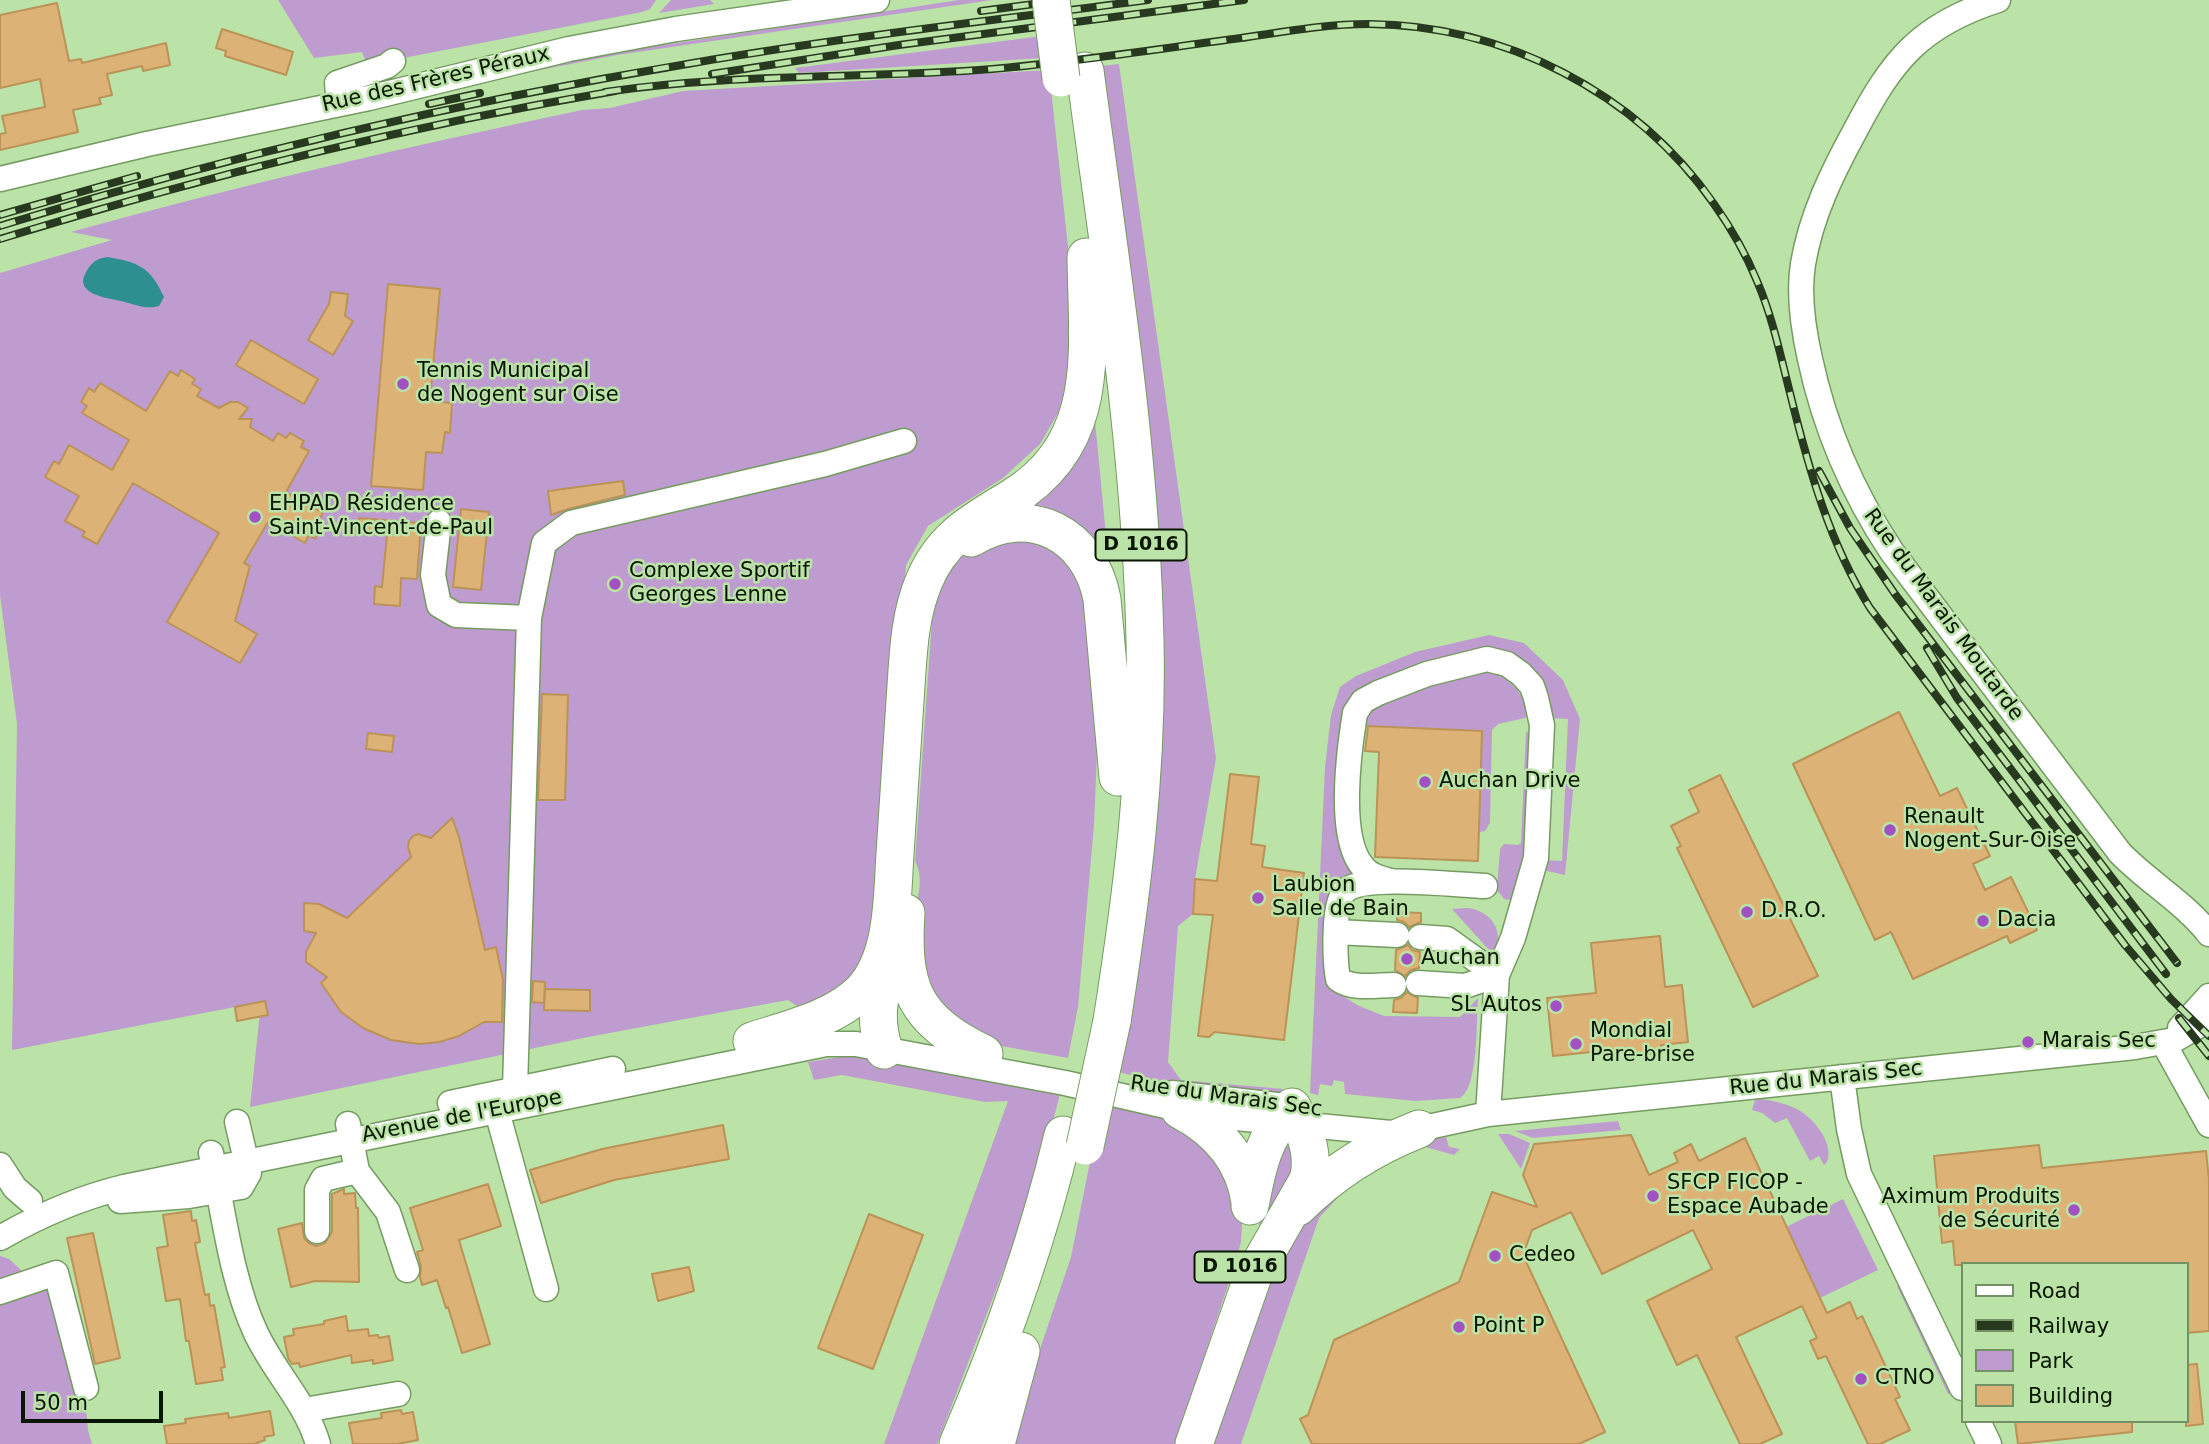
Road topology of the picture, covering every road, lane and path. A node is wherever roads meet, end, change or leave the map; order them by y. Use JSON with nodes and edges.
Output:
{"nodes":[{"id":1,"x":877,"y":0,"type":"edge"},
{"id":2,"x":1051,"y":0,"type":"edge"},
{"id":3,"x":1075,"y":0,"type":"edge"},
{"id":4,"x":1998,"y":0,"type":"edge"},
{"id":5,"x":851,"y":1,"type":"edge"},
{"id":6,"x":394,"y":61,"type":"dead end"},
{"id":7,"x":1073,"y":75,"type":"junction"},
{"id":8,"x":339,"y":104,"type":"junction"},
{"id":9,"x":0,"y":179,"type":"edge"},
{"id":10,"x":1086,"y":257,"type":"junction"},
{"id":11,"x":904,"y":442,"type":"dead end"},
{"id":12,"x":439,"y":522,"type":"dead end"},
{"id":13,"x":529,"y":618,"type":"junction"},
{"id":14,"x":1118,"y":777,"type":"junction"},
{"id":15,"x":1391,"y":881,"type":"junction"},
{"id":16,"x":1485,"y":886,"type":"dead end"},
{"id":17,"x":2164,"y":890,"type":"junction"},
{"id":18,"x":892,"y":905,"type":"junction"},
{"id":19,"x":2209,"y":916,"type":"edge"},
{"id":20,"x":1336,"y":932,"type":"junction"},
{"id":21,"x":2209,"y":934,"type":"edge"},
{"id":22,"x":906,"y":969,"type":"junction"},
{"id":23,"x":1497,"y":975,"type":"junction"},
{"id":24,"x":2209,"y":996,"type":"edge"},
{"id":25,"x":2209,"y":1020,"type":"edge"},
{"id":26,"x":1100,"y":1022,"type":"junction"},
{"id":27,"x":752,"y":1041,"type":"junction"},
{"id":28,"x":2163,"y":1042,"type":"junction"},
{"id":29,"x":902,"y":1044,"type":"junction"},
{"id":30,"x":984,"y":1054,"type":"junction"},
{"id":31,"x":1842,"y":1077,"type":"junction"},
{"id":32,"x":501,"y":1098,"type":"junction"},
{"id":33,"x":1180,"y":1110,"type":"junction"},
{"id":34,"x":1488,"y":1114,"type":"junction"},
{"id":35,"x":1291,"y":1118,"type":"junction"},
{"id":36,"x":2209,"y":1125,"type":"edge"},
{"id":37,"x":1419,"y":1129,"type":"junction"},
{"id":38,"x":349,"y":1132,"type":"junction"},
{"id":39,"x":1074,"y":1140,"type":"junction"},
{"id":40,"x":242,"y":1143,"type":"junction"},
{"id":41,"x":305,"y":1149,"type":"junction"},
{"id":42,"x":0,"y":1165,"type":"edge"},
{"id":43,"x":357,"y":1171,"type":"junction"},
{"id":44,"x":221,"y":1175,"type":"junction"},
{"id":45,"x":30,"y":1202,"type":"junction"},
{"id":46,"x":1250,"y":1206,"type":"junction"},
{"id":47,"x":1288,"y":1218,"type":"junction"},
{"id":48,"x":0,"y":1219,"type":"edge"},
{"id":49,"x":317,"y":1231,"type":"dead end"},
{"id":50,"x":0,"y":1238,"type":"edge"},
{"id":51,"x":407,"y":1270,"type":"dead end"},
{"id":52,"x":546,"y":1289,"type":"dead end"},
{"id":53,"x":0,"y":1292,"type":"edge"},
{"id":54,"x":1021,"y":1351,"type":"junction"},
{"id":55,"x":1960,"y":1384,"type":"edge"},
{"id":56,"x":86,"y":1388,"type":"dead end"},
{"id":57,"x":398,"y":1394,"type":"dead end"},
{"id":58,"x":304,"y":1410,"type":"junction"},
{"id":59,"x":1979,"y":1423,"type":"edge"},
{"id":60,"x":317,"y":1444,"type":"edge"},
{"id":61,"x":958,"y":1444,"type":"edge"},
{"id":62,"x":984,"y":1444,"type":"edge"},
{"id":63,"x":996,"y":1444,"type":"edge"},
{"id":64,"x":1181,"y":1444,"type":"edge"},
{"id":65,"x":1194,"y":1444,"type":"edge"},
{"id":66,"x":1989,"y":1444,"type":"edge"}],
"edges":[{"from":1,"to":5,"type":"street","name":"Rue des Frères Péraux"},
{"from":2,"to":7,"type":"highway","number":"D 1016","bridge":true},
{"from":3,"to":7,"type":"highway","number":"D 1016"},
{"from":4,"to":17,"type":"street","name":"Rue du Marais Moutarde"},
{"from":5,"to":8,"type":"street","name":"Rue des Frères Péraux"},
{"from":6,"to":8,"type":"street"},
{"from":7,"to":10,"type":"highway","number":"D 1016"},
{"from":7,"to":26,"type":"highway","number":"D 1016"},
{"from":8,"to":9,"type":"street","name":"Rue des Frères Péraux"},
{"from":10,"to":14,"type":"highway","number":"D 1016"},
{"from":10,"to":18,"type":"highway","number":"D 1016"},
{"from":11,"to":13,"type":"street"},
{"from":12,"to":13,"type":"street"},
{"from":13,"to":32,"type":"street"},
{"from":14,"to":22,"type":"highway","number":"D 1016"},
{"from":14,"to":26,"type":"highway","number":"D 1016"},
{"from":15,"to":16,"type":"street"},
{"from":15,"to":20,"type":"street"},
{"from":15,"to":23,"type":"street"},
{"from":17,"to":19,"type":"street","name":"Rue du Marais Moutarde"},
{"from":17,"to":21,"type":"street","name":"Rue du Marais Moutarde"},
{"from":18,"to":27,"type":"highway","number":"D 1016"},
{"from":18,"to":29,"type":"highway","number":"D 1016"},
{"from":20,"to":23,"type":"street"},
{"from":20,"to":23,"type":"street"},
{"from":22,"to":29,"type":"highway","number":"D 1016"},
{"from":22,"to":30,"type":"highway","number":"D 1016"},
{"from":23,"to":34,"type":"street"},
{"from":24,"to":28,"type":"street"},
{"from":25,"to":28,"type":"street","name":"Rue du Marais Sec"},
{"from":26,"to":39,"type":"highway","number":"D 1016","bridge":true},
{"from":27,"to":29,"type":"street","name":"Avenue de l'Europe"},
{"from":27,"to":32,"type":"street","name":"Avenue de l'Europe"},
{"from":28,"to":31,"type":"street","name":"Rue du Marais Sec"},
{"from":28,"to":36,"type":"street"},
{"from":29,"to":30,"type":"street","name":"Rue du Marais Sec"},
{"from":29,"to":32,"type":"street","name":"Avenue de l'Europe"},
{"from":29,"to":33,"type":"street","name":"Rue du Marais Sec"},
{"from":30,"to":35,"type":"street","name":"Rue du Marais Sec"},
{"from":31,"to":34,"type":"street","name":"Rue du Marais Sec"},
{"from":31,"to":55,"type":"street"},
{"from":32,"to":38,"type":"street","name":"Avenue de l'Europe"},
{"from":32,"to":52,"type":"street"},
{"from":33,"to":35,"type":"street","name":"Rue du Marais Sec"},
{"from":33,"to":46,"type":"highway","number":"D 1016"},
{"from":34,"to":35,"type":"street","name":"Rue du Marais Sec"},
{"from":34,"to":37,"type":"street","name":"Rue du Marais Sec"},
{"from":35,"to":37,"type":"street","name":"Rue du Marais Sec"},
{"from":35,"to":46,"type":"highway","number":"D 1016"},
{"from":35,"to":47,"type":"highway","number":"D 1016"},
{"from":37,"to":47,"type":"highway","number":"D 1016"},
{"from":38,"to":40,"type":"street","name":"Avenue de l'Europe"},
{"from":38,"to":41,"type":"street","name":"Avenue de l'Europe"},
{"from":38,"to":43,"type":"street"},
{"from":39,"to":54,"type":"highway","number":"D 1016"},
{"from":39,"to":61,"type":"highway","number":"D 1016"},
{"from":40,"to":41,"type":"street","name":"Avenue de l'Europe"},
{"from":40,"to":44,"type":"street","name":"Avenue de l'Europe"},
{"from":40,"to":44,"type":"street"},
{"from":41,"to":44,"type":"street"},
{"from":42,"to":45,"type":"street"},
{"from":43,"to":49,"type":"street"},
{"from":43,"to":51,"type":"street"},
{"from":44,"to":45,"type":"street","name":"Avenue de l'Europe"},
{"from":44,"to":50,"type":"street","name":"Avenue de l'Europe"},
{"from":44,"to":58,"type":"street"},
{"from":45,"to":48,"type":"street","name":"Avenue de l'Europe"},
{"from":46,"to":64,"type":"highway","number":"D 1016"},
{"from":47,"to":65,"type":"highway","number":"D 1016"},
{"from":53,"to":56,"type":"street"},
{"from":54,"to":62,"type":"highway","number":"D 1016"},
{"from":54,"to":63,"type":"highway","number":"D 1016"},
{"from":57,"to":58,"type":"street"},
{"from":58,"to":60,"type":"street"},
{"from":59,"to":66,"type":"street"}]}
